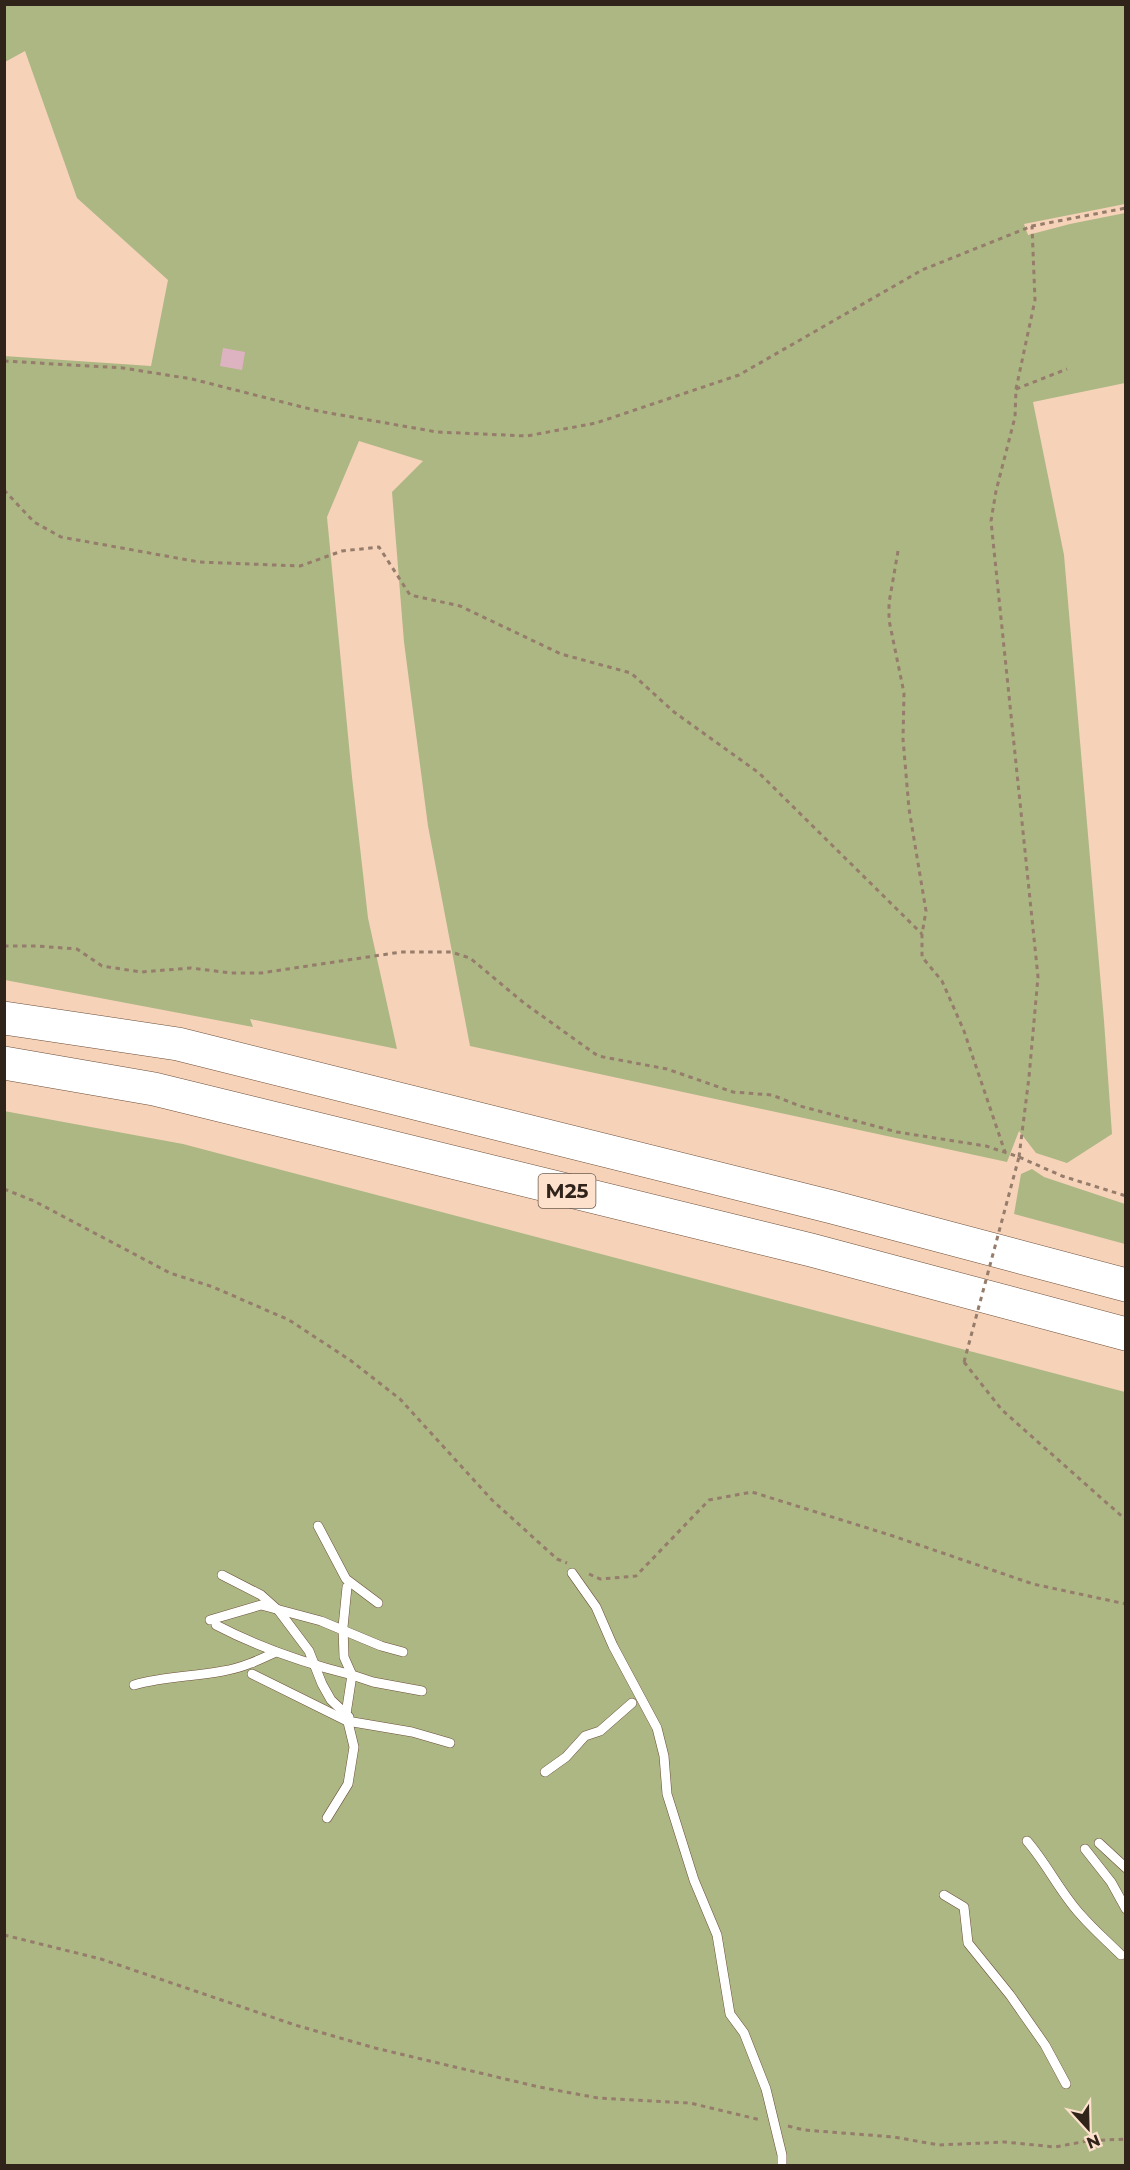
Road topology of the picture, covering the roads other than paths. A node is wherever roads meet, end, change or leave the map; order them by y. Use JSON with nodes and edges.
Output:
{"nodes":[{"id":1,"x":4,"y":1017,"type":"edge"},
{"id":2,"x":4,"y":1063,"type":"edge"},
{"id":3,"x":1125,"y":1285,"type":"edge"},
{"id":4,"x":1125,"y":1334,"type":"edge"},
{"id":5,"x":318,"y":1526,"type":"dead end"},
{"id":6,"x":570,"y":1568,"type":"road end"},
{"id":7,"x":222,"y":1575,"type":"dead end"},
{"id":8,"x":347,"y":1587,"type":"dead end"},
{"id":9,"x":378,"y":1603,"type":"dead end"},
{"id":10,"x":279,"y":1611,"type":"junction"},
{"id":11,"x":343,"y":1630,"type":"junction"},
{"id":12,"x":276,"y":1652,"type":"junction"},
{"id":13,"x":403,"y":1653,"type":"dead end"},
{"id":14,"x":314,"y":1665,"type":"junction"},
{"id":15,"x":252,"y":1674,"type":"dead end"},
{"id":16,"x":352,"y":1675,"type":"junction"},
{"id":17,"x":134,"y":1685,"type":"dead end"},
{"id":18,"x":422,"y":1692,"type":"dead end"},
{"id":19,"x":632,"y":1703,"type":"dead end"},
{"id":20,"x":349,"y":1719,"type":"junction"},
{"id":21,"x":450,"y":1743,"type":"dead end"},
{"id":22,"x":545,"y":1773,"type":"dead end"},
{"id":23,"x":327,"y":1818,"type":"dead end"},
{"id":24,"x":1027,"y":1841,"type":"dead end"},
{"id":25,"x":1099,"y":1843,"type":"dead end"},
{"id":26,"x":1085,"y":1849,"type":"dead end"},
{"id":27,"x":1125,"y":1868,"type":"edge"},
{"id":28,"x":944,"y":1895,"type":"dead end"},
{"id":29,"x":1125,"y":1909,"type":"edge"},
{"id":30,"x":1121,"y":1955,"type":"dead end"},
{"id":31,"x":1066,"y":2084,"type":"dead end"},
{"id":32,"x":782,"y":2166,"type":"edge"}],
"edges":[{"from":1,"to":3,"type":"highway","number":"M25"},
{"from":2,"to":4,"type":"highway","number":"M25"},
{"from":5,"to":9,"type":"lane"},
{"from":6,"to":32,"type":"lane"},
{"from":7,"to":10,"type":"lane"},
{"from":8,"to":11,"type":"lane"},
{"from":10,"to":11,"type":"lane"},
{"from":10,"to":12,"type":"lane"},
{"from":10,"to":14,"type":"lane"},
{"from":11,"to":13,"type":"lane"},
{"from":11,"to":16,"type":"lane"},
{"from":12,"to":14,"type":"lane"},
{"from":12,"to":17,"type":"lane"},
{"from":14,"to":16,"type":"lane"},
{"from":14,"to":20,"type":"lane"},
{"from":15,"to":20,"type":"lane"},
{"from":16,"to":18,"type":"lane"},
{"from":16,"to":20,"type":"lane"},
{"from":19,"to":22,"type":"lane"},
{"from":20,"to":21,"type":"lane"},
{"from":20,"to":23,"type":"lane"},
{"from":24,"to":30,"type":"lane"},
{"from":25,"to":27,"type":"lane"},
{"from":26,"to":29,"type":"lane"},
{"from":28,"to":31,"type":"lane"}]}
